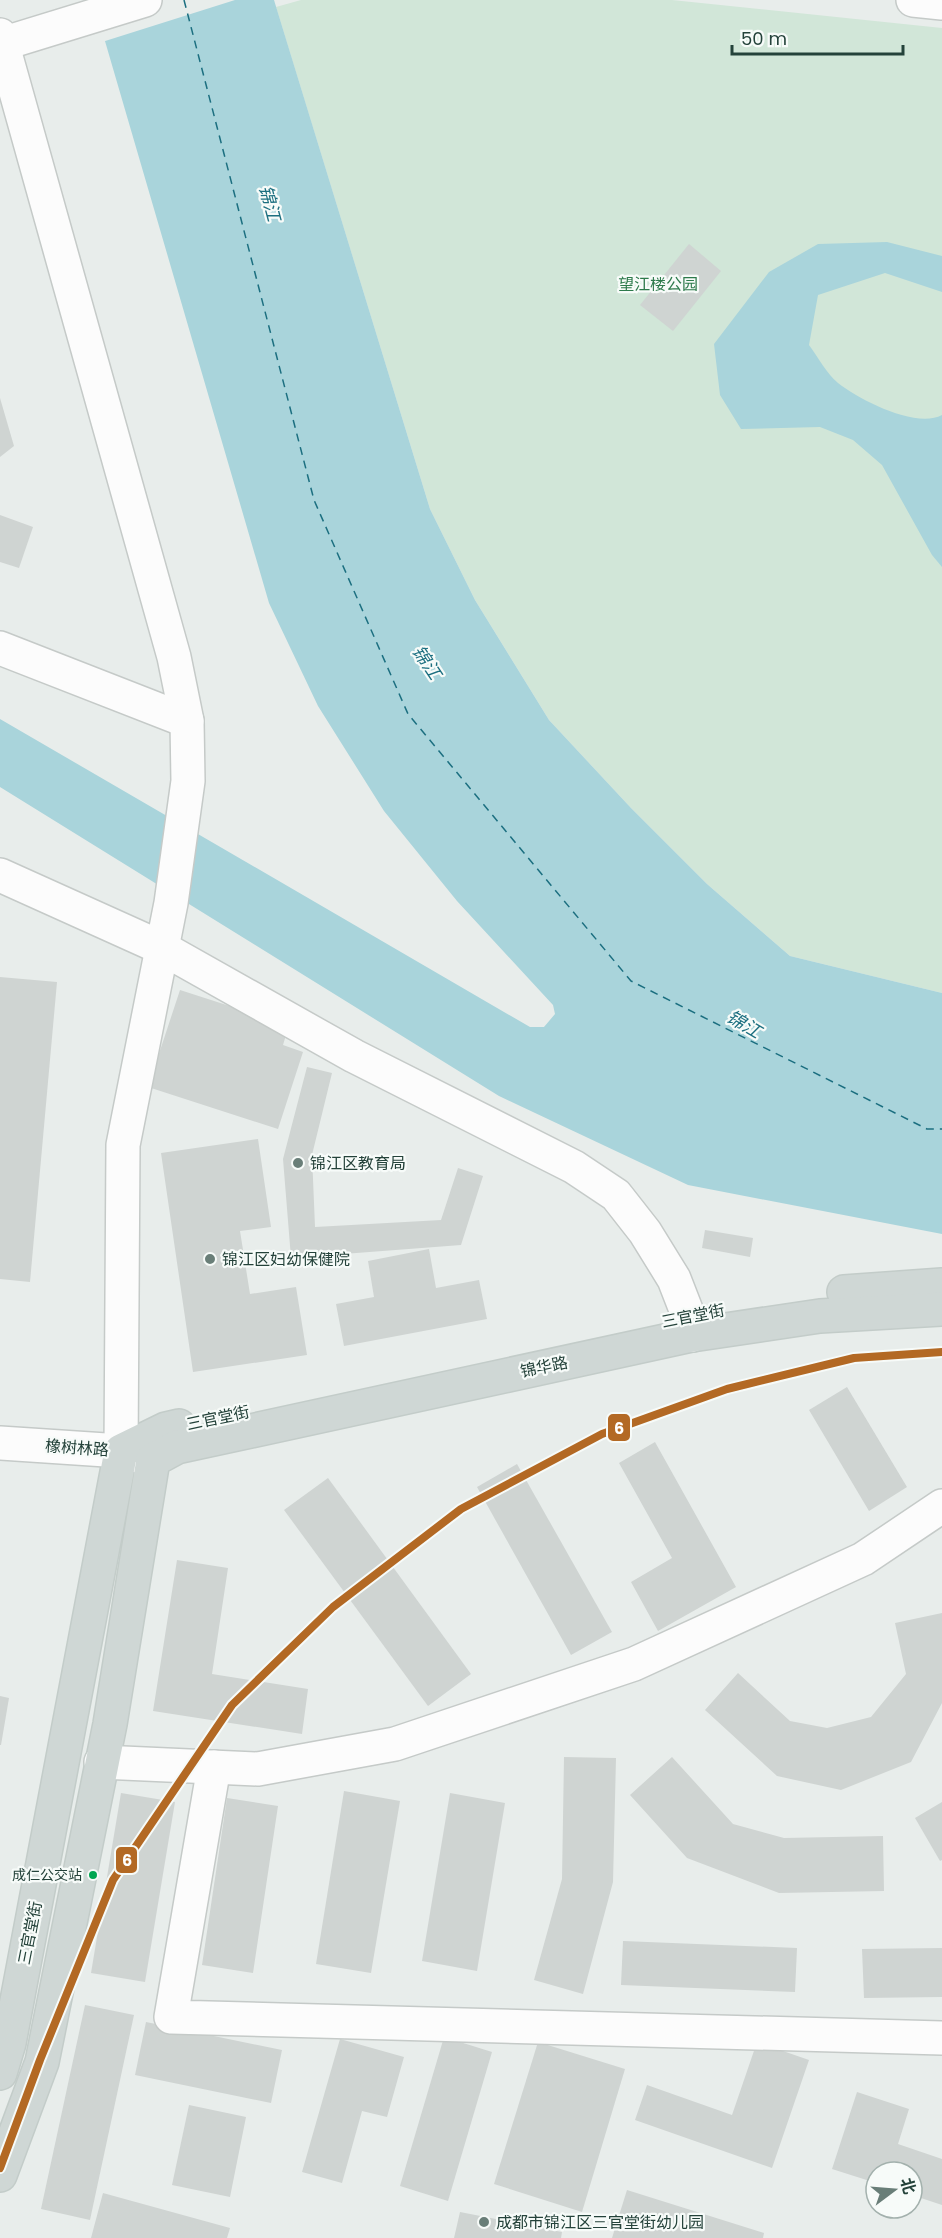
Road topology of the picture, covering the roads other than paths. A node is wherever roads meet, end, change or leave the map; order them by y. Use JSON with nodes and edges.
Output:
{"nodes":[{"id":1,"x":145,"y":0,"type":"edge"},
{"id":2,"x":913,"y":0,"type":"edge"},
{"id":3,"x":942,"y":3,"type":"edge"},
{"id":4,"x":70,"y":10,"type":"edge"},
{"id":5,"x":1,"y":33,"type":"edge"},
{"id":6,"x":0,"y":648,"type":"edge"},
{"id":7,"x":187,"y":721,"type":"junction"},
{"id":8,"x":0,"y":875,"type":"edge"},
{"id":9,"x":162,"y":948,"type":"junction"},
{"id":10,"x":942,"y":1285,"type":"edge"},
{"id":11,"x":942,"y":1309,"type":"edge"},
{"id":12,"x":690,"y":1325,"type":"junction"},
{"id":13,"x":0,"y":1443,"type":"edge"},
{"id":14,"x":121,"y":1451,"type":"junction"},
{"id":15,"x":153,"y":1460,"type":"junction"},
{"id":16,"x":942,"y":1506,"type":"edge"},
{"id":17,"x":101,"y":1762,"type":"junction"},
{"id":18,"x":214,"y":1767,"type":"junction"},
{"id":19,"x":942,"y":2038,"type":"edge"},
{"id":20,"x":3,"y":2052,"type":"edge"},
{"id":21,"x":0,"y":2175,"type":"edge"}],
"edges":[{"from":1,"to":4,"type":"street"},
{"from":2,"to":3,"type":"street"},
{"from":4,"to":5,"type":"street"},
{"from":5,"to":7,"type":"street"},
{"from":6,"to":7,"type":"street"},
{"from":7,"to":9,"type":"street"},
{"from":8,"to":9,"type":"street"},
{"from":9,"to":12,"type":"street"},
{"from":9,"to":14,"type":"street"},
{"from":10,"to":12,"type":"main road","name":"三官堂街"},
{"from":11,"to":12,"type":"main road","name":"锦华路"},
{"from":12,"to":14,"type":"main road","name":"三官堂街"},
{"from":12,"to":15,"type":"main road","name":"锦华路"},
{"from":13,"to":14,"type":"street","name":"橡树林路"},
{"from":14,"to":15,"type":"street","name":"橡树林路"},
{"from":14,"to":20,"type":"main road","name":"三官堂街"},
{"from":15,"to":17,"type":"main road"},
{"from":16,"to":18,"type":"street"},
{"from":17,"to":18,"type":"street"},
{"from":17,"to":21,"type":"main road"},
{"from":18,"to":19,"type":"street"}]}
